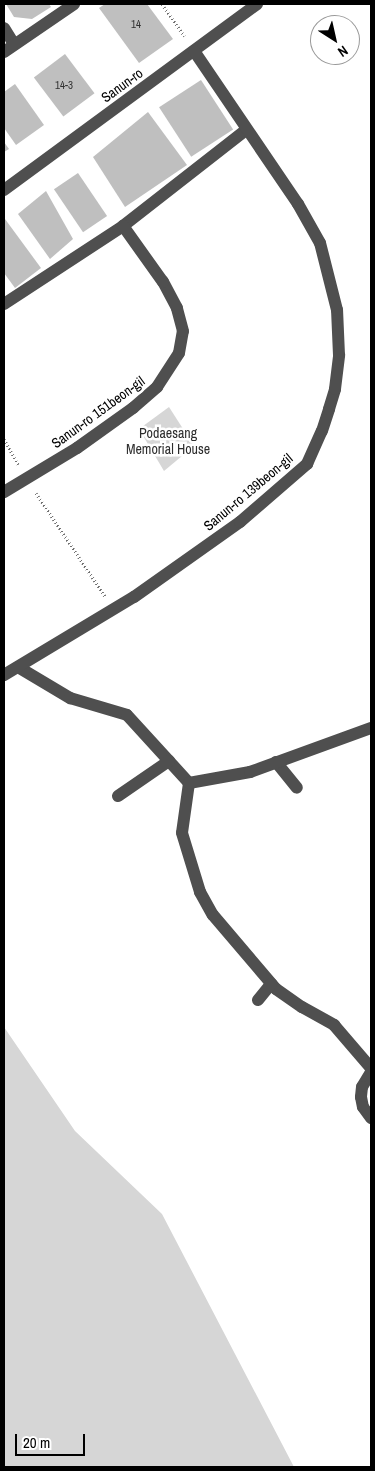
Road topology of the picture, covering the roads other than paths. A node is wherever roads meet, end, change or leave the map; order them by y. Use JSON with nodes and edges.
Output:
{"nodes":[{"id":1,"x":74,"y":4,"type":"edge"},
{"id":2,"x":257,"y":4,"type":"edge"},
{"id":3,"x":4,"y":28,"type":"edge"},
{"id":4,"x":9,"y":48,"type":"edge"},
{"id":5,"x":194,"y":51,"type":"junction"},
{"id":6,"x":246,"y":130,"type":"junction"},
{"id":7,"x":4,"y":190,"type":"edge"},
{"id":8,"x":123,"y":226,"type":"junction"},
{"id":9,"x":4,"y":304,"type":"edge"},
{"id":10,"x":4,"y":492,"type":"edge"},
{"id":11,"x":18,"y":667,"type":"junction"},
{"id":12,"x":4,"y":675,"type":"edge"},
{"id":13,"x":371,"y":728,"type":"edge"},
{"id":14,"x":169,"y":762,"type":"junction"},
{"id":15,"x":276,"y":762,"type":"junction"},
{"id":16,"x":189,"y":783,"type":"junction"},
{"id":17,"x":297,"y":788,"type":"dead end"},
{"id":18,"x":118,"y":796,"type":"dead end"},
{"id":19,"x":271,"y":984,"type":"junction"},
{"id":20,"x":258,"y":1000,"type":"dead end"},
{"id":21,"x":371,"y":1068,"type":"edge"},
{"id":22,"x":371,"y":1072,"type":"edge"},
{"id":23,"x":371,"y":1118,"type":"edge"}],
"edges":[{"from":1,"to":4,"type":"street"},
{"from":2,"to":5,"type":"street","name":"Sanun-ro"},
{"from":3,"to":4,"type":"street"},
{"from":5,"to":6,"type":"street","name":"Sanun-ro 139beon-gil"},
{"from":5,"to":7,"type":"street","name":"Sanun-ro"},
{"from":6,"to":8,"type":"street"},
{"from":6,"to":11,"type":"street","name":"Sanun-ro 139beon-gil"},
{"from":8,"to":9,"type":"street"},
{"from":8,"to":10,"type":"street","name":"Sanun-ro 151beon-gil"},
{"from":11,"to":12,"type":"street","name":"Sanun-ro 139beon-gil"},
{"from":11,"to":14,"type":"street"},
{"from":13,"to":15,"type":"street"},
{"from":14,"to":16,"type":"street"},
{"from":14,"to":18,"type":"street"},
{"from":15,"to":16,"type":"street"},
{"from":15,"to":17,"type":"street"},
{"from":16,"to":19,"type":"street"},
{"from":19,"to":20,"type":"street"},
{"from":19,"to":21,"type":"street"},
{"from":22,"to":23,"type":"street"}]}
